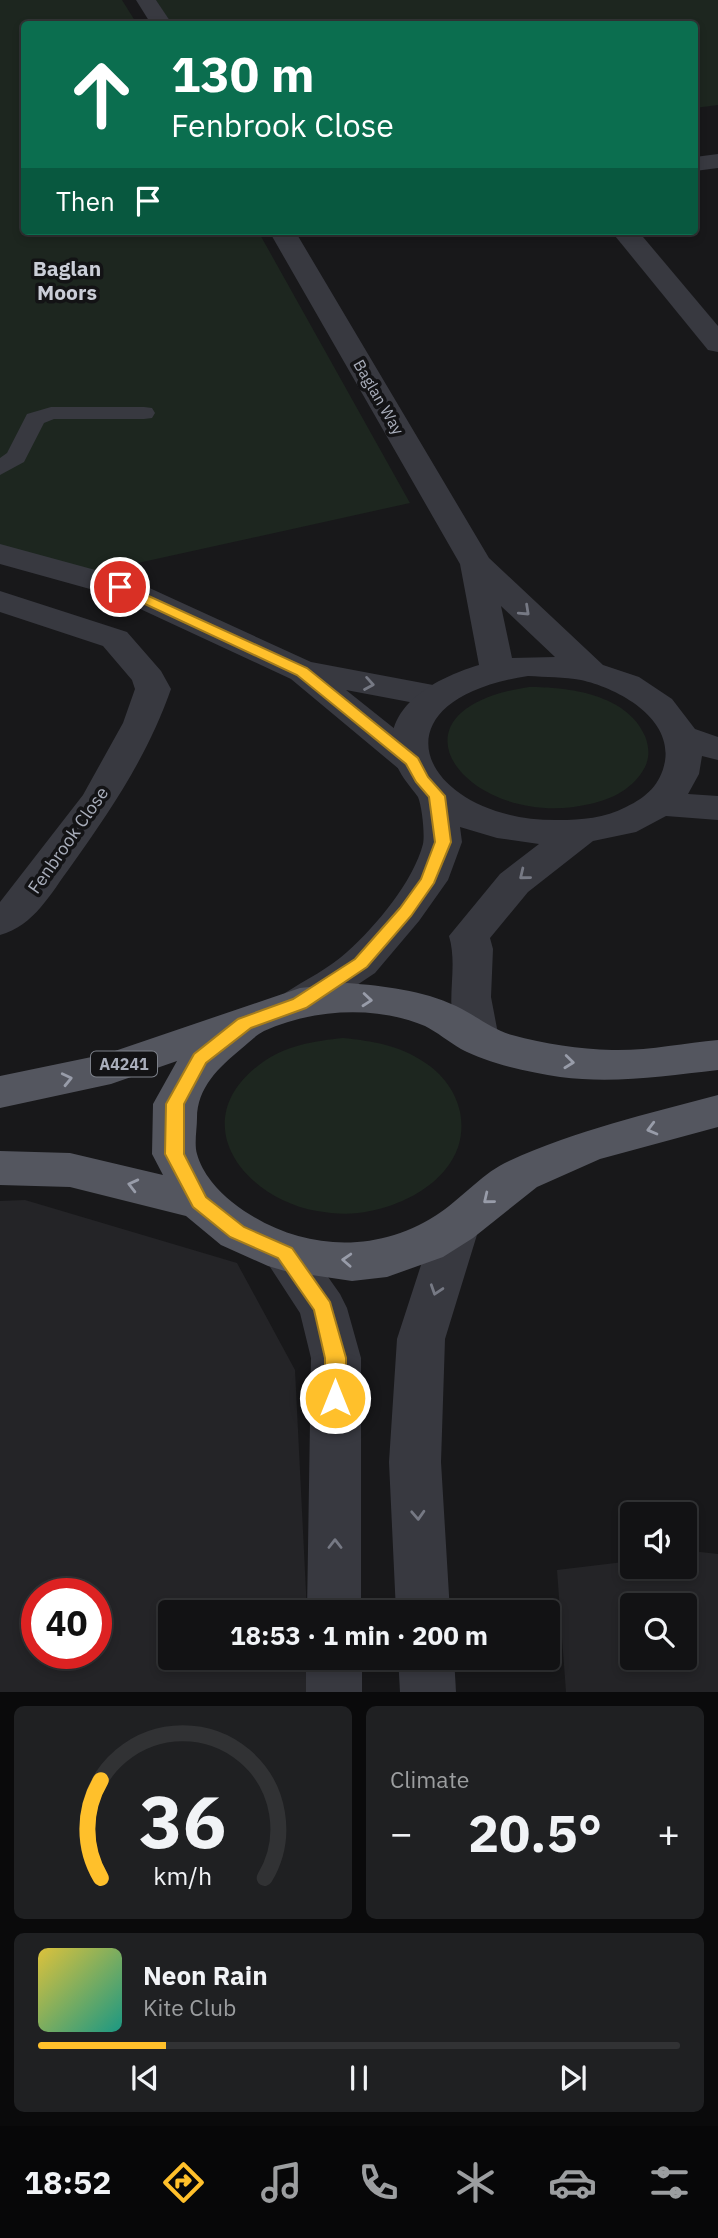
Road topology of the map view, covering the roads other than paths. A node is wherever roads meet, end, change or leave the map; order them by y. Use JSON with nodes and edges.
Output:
{"nodes":[{"id":1,"x":146,"y":0,"type":"edge"},
{"id":2,"x":159,"y":21,"type":"edge"},
{"id":3,"x":718,"y":162,"type":"edge"},
{"id":4,"x":698,"y":164,"type":"edge"},
{"id":5,"x":284,"y":235,"type":"edge"},
{"id":6,"x":628,"y":235,"type":"edge"},
{"id":7,"x":718,"y":344,"type":"edge"},
{"id":8,"x":144,"y":413,"type":"dead end"},
{"id":9,"x":0,"y":468,"type":"edge"},
{"id":10,"x":0,"y":554,"type":"edge"},
{"id":11,"x":475,"y":564,"type":"junction"},
{"id":12,"x":0,"y":601,"type":"edge"},
{"id":13,"x":497,"y":670,"type":"junction"},
{"id":14,"x":302,"y":671,"type":"junction"},
{"id":15,"x":591,"y":672,"type":"junction"},
{"id":16,"x":436,"y":696,"type":"junction"},
{"id":17,"x":682,"y":737,"type":"junction"},
{"id":18,"x":718,"y":749,"type":"edge"},
{"id":19,"x":412,"y":761,"type":"junction"},
{"id":20,"x":437,"y":796,"type":"junction"},
{"id":21,"x":658,"y":804,"type":"junction"},
{"id":22,"x":718,"y":808,"type":"edge"},
{"id":23,"x":579,"y":833,"type":"junction"},
{"id":24,"x":0,"y":922,"type":"edge"},
{"id":25,"x":300,"y":1003,"type":"junction"},
{"id":26,"x":244,"y":1024,"type":"junction"},
{"id":27,"x":478,"y":1039,"type":"junction"},
{"id":28,"x":718,"y":1055,"type":"edge"},
{"id":29,"x":0,"y":1092,"type":"edge"},
{"id":30,"x":718,"y":1111,"type":"edge"},
{"id":31,"x":0,"y":1168,"type":"edge"},
{"id":32,"x":200,"y":1202,"type":"junction"},
{"id":33,"x":457,"y":1225,"type":"junction"},
{"id":34,"x":285,"y":1253,"type":"junction"},
{"id":35,"x":334,"y":1600,"type":"edge"},
{"id":36,"x":422,"y":1600,"type":"edge"},
{"id":37,"x":334,"y":1670,"type":"edge"},
{"id":38,"x":427,"y":1670,"type":"edge"},
{"id":39,"x":334,"y":1692,"type":"edge"},
{"id":40,"x":428,"y":1692,"type":"edge"}],
"edges":[{"from":1,"to":2,"type":"street"},
{"from":3,"to":4,"type":"street"},
{"from":5,"to":11,"type":"street","name":"Baglan Way"},
{"from":6,"to":7,"type":"street"},
{"from":8,"to":9,"type":"lane"},
{"from":10,"to":14,"type":"street"},
{"from":11,"to":13,"type":"street","name":"Baglan Way"},
{"from":11,"to":15,"type":"street","name":"Baglan Way","one_way":true},
{"from":12,"to":24,"type":"street","name":"Fenbrook Close"},
{"from":13,"to":15,"type":"street"},
{"from":13,"to":16,"type":"street"},
{"from":14,"to":16,"type":"street","one_way":true},
{"from":14,"to":19,"type":"street"},
{"from":15,"to":17,"type":"street"},
{"from":16,"to":19,"type":"street"},
{"from":17,"to":18,"type":"street"},
{"from":17,"to":21,"type":"street"},
{"from":19,"to":20,"type":"street"},
{"from":20,"to":23,"type":"street"},
{"from":20,"to":25,"type":"street"},
{"from":21,"to":22,"type":"street"},
{"from":21,"to":23,"type":"street"},
{"from":23,"to":27,"type":"street","one_way":true},
{"from":25,"to":26,"type":"main road","number":"A4241"},
{"from":25,"to":27,"type":"main road","number":"A4241","one_way":true},
{"from":29,"to":26,"type":"main road","number":"A4241","one_way":true},
{"from":26,"to":32,"type":"main road","number":"A4241"},
{"from":27,"to":28,"type":"main road","number":"A4241","one_way":true},
{"from":30,"to":33,"type":"main road","number":"A4241","one_way":true},
{"from":32,"to":31,"type":"main road","number":"A4241","one_way":true},
{"from":32,"to":34,"type":"main road","number":"A4241"},
{"from":33,"to":34,"type":"main road","number":"A4241","one_way":true},
{"from":33,"to":36,"type":"street","one_way":true},
{"from":35,"to":34,"type":"street","one_way":true},
{"from":37,"to":39,"type":"street"},
{"from":38,"to":40,"type":"street"}]}
